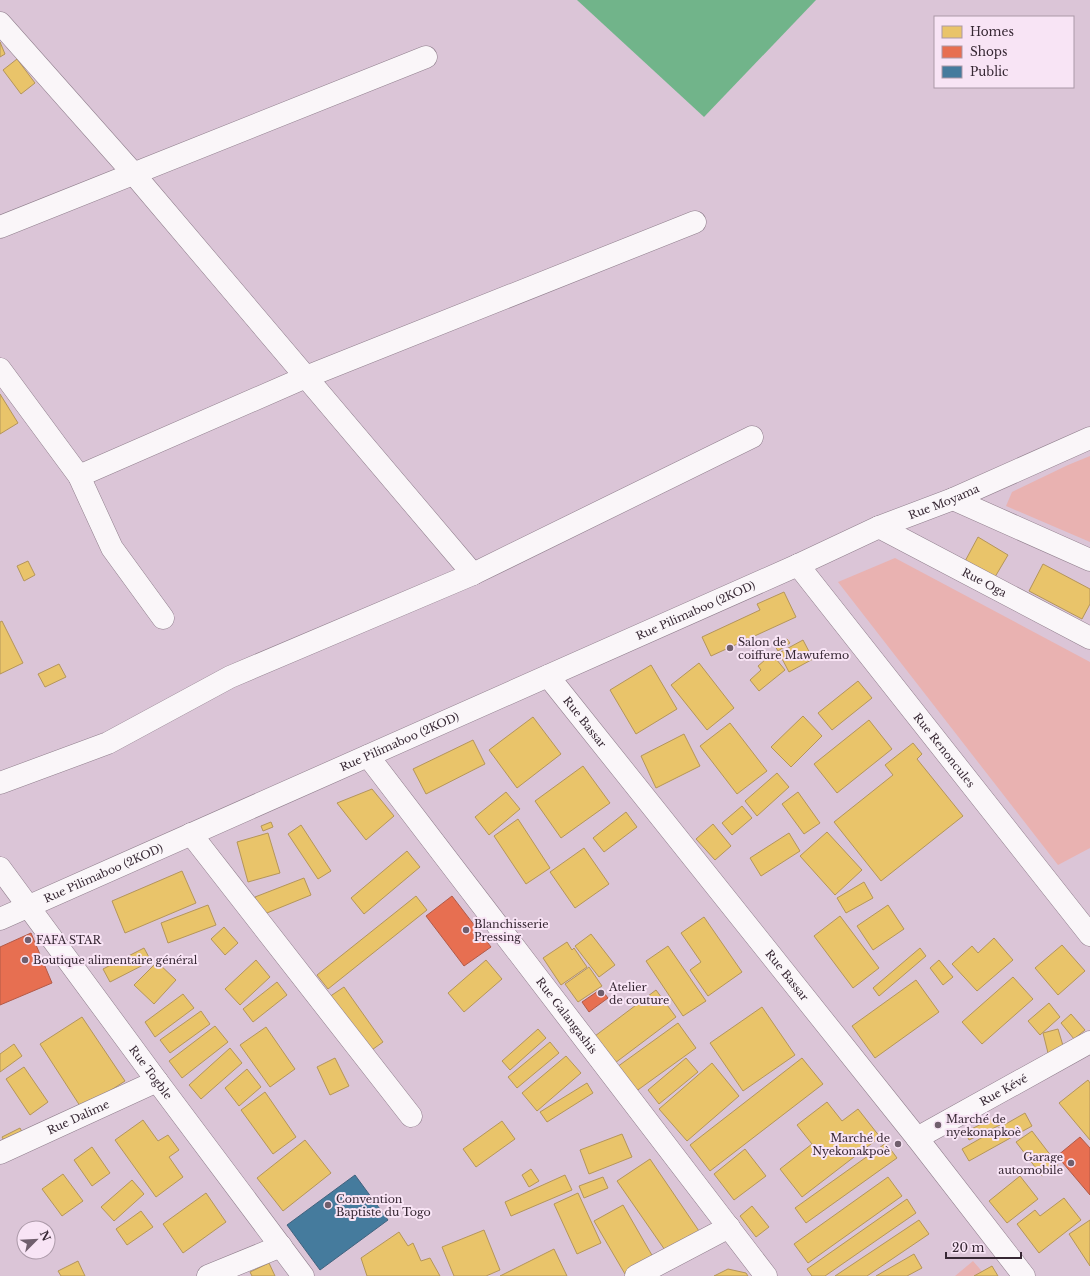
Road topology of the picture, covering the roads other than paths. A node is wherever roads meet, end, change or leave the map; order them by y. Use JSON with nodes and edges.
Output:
{"nodes":[{"id":1,"x":0,"y":23,"type":"edge"},
{"id":2,"x":426,"y":57,"type":"dead end"},
{"id":3,"x":133,"y":173,"type":"junction"},
{"id":4,"x":695,"y":222,"type":"dead end"},
{"id":5,"x":0,"y":227,"type":"edge"},
{"id":6,"x":0,"y":369,"type":"edge"},
{"id":7,"x":306,"y":377,"type":"junction"},
{"id":8,"x":752,"y":437,"type":"dead end"},
{"id":9,"x":1090,"y":438,"type":"edge"},
{"id":10,"x":79,"y":476,"type":"junction"},
{"id":11,"x":953,"y":499,"type":"junction"},
{"id":12,"x":879,"y":528,"type":"junction"},
{"id":13,"x":1090,"y":560,"type":"edge"},
{"id":14,"x":798,"y":565,"type":"junction"},
{"id":15,"x":473,"y":574,"type":"junction"},
{"id":16,"x":163,"y":618,"type":"dead end"},
{"id":17,"x":1090,"y":638,"type":"edge"},
{"id":18,"x":548,"y":676,"type":"junction"},
{"id":19,"x":368,"y":756,"type":"junction"},
{"id":20,"x":0,"y":783,"type":"edge"},
{"id":21,"x":191,"y":834,"type":"junction"},
{"id":22,"x":0,"y":868,"type":"edge"},
{"id":23,"x":28,"y":907,"type":"junction"},
{"id":24,"x":0,"y":919,"type":"edge"},
{"id":25,"x":1090,"y":935,"type":"edge"},
{"id":26,"x":1090,"y":1042,"type":"edge"},
{"id":27,"x":157,"y":1081,"type":"junction"},
{"id":28,"x":411,"y":1116,"type":"dead end"},
{"id":29,"x":917,"y":1138,"type":"junction"},
{"id":30,"x":0,"y":1153,"type":"edge"},
{"id":31,"x":729,"y":1227,"type":"junction"},
{"id":32,"x":281,"y":1246,"type":"junction"},
{"id":33,"x":208,"y":1276,"type":"edge"},
{"id":34,"x":303,"y":1276,"type":"edge"},
{"id":35,"x":636,"y":1276,"type":"edge"},
{"id":36,"x":766,"y":1276,"type":"edge"},
{"id":37,"x":1024,"y":1276,"type":"edge"}],
"edges":[{"from":1,"to":3,"type":"street"},
{"from":2,"to":3,"type":"street"},
{"from":3,"to":5,"type":"street"},
{"from":3,"to":7,"type":"street"},
{"from":4,"to":7,"type":"street"},
{"from":6,"to":10,"type":"street"},
{"from":7,"to":10,"type":"street"},
{"from":7,"to":15,"type":"street"},
{"from":8,"to":15,"type":"street"},
{"from":9,"to":11,"type":"street","name":"Rue Moyama"},
{"from":10,"to":16,"type":"street"},
{"from":11,"to":12,"type":"street","name":"Rue Moyama"},
{"from":11,"to":13,"type":"street"},
{"from":12,"to":14,"type":"street","name":"Rue Moyama"},
{"from":12,"to":17,"type":"street","name":"Rue Oga"},
{"from":14,"to":18,"type":"street","name":"Rue Pilimaboo (2KOD)"},
{"from":14,"to":25,"type":"street","name":"Rue Renoncules"},
{"from":15,"to":20,"type":"street"},
{"from":18,"to":19,"type":"street","name":"Rue Pilimaboo (2KOD)"},
{"from":18,"to":29,"type":"street","name":"Rue Bassar"},
{"from":19,"to":21,"type":"street","name":"Rue Pilimaboo (2KOD)"},
{"from":19,"to":31,"type":"street","name":"Rue Galangashis"},
{"from":21,"to":23,"type":"street","name":"Rue Pilimaboo (2KOD)"},
{"from":21,"to":28,"type":"street"},
{"from":22,"to":23,"type":"street","name":"Rue Togble"},
{"from":23,"to":24,"type":"street","name":"Rue Pilimaboo (2KOD)"},
{"from":23,"to":27,"type":"street","name":"Rue Togble"},
{"from":26,"to":29,"type":"street","name":"Rue Kévé"},
{"from":27,"to":30,"type":"street","name":"Rue Dalime"},
{"from":27,"to":32,"type":"street","name":"Rue Togble"},
{"from":29,"to":37,"type":"street","name":"Rue Bassar"},
{"from":31,"to":35,"type":"street"},
{"from":31,"to":36,"type":"street","name":"Rue Galangashis"},
{"from":32,"to":33,"type":"street"},
{"from":32,"to":34,"type":"street","name":"Rue Togble"}]}
